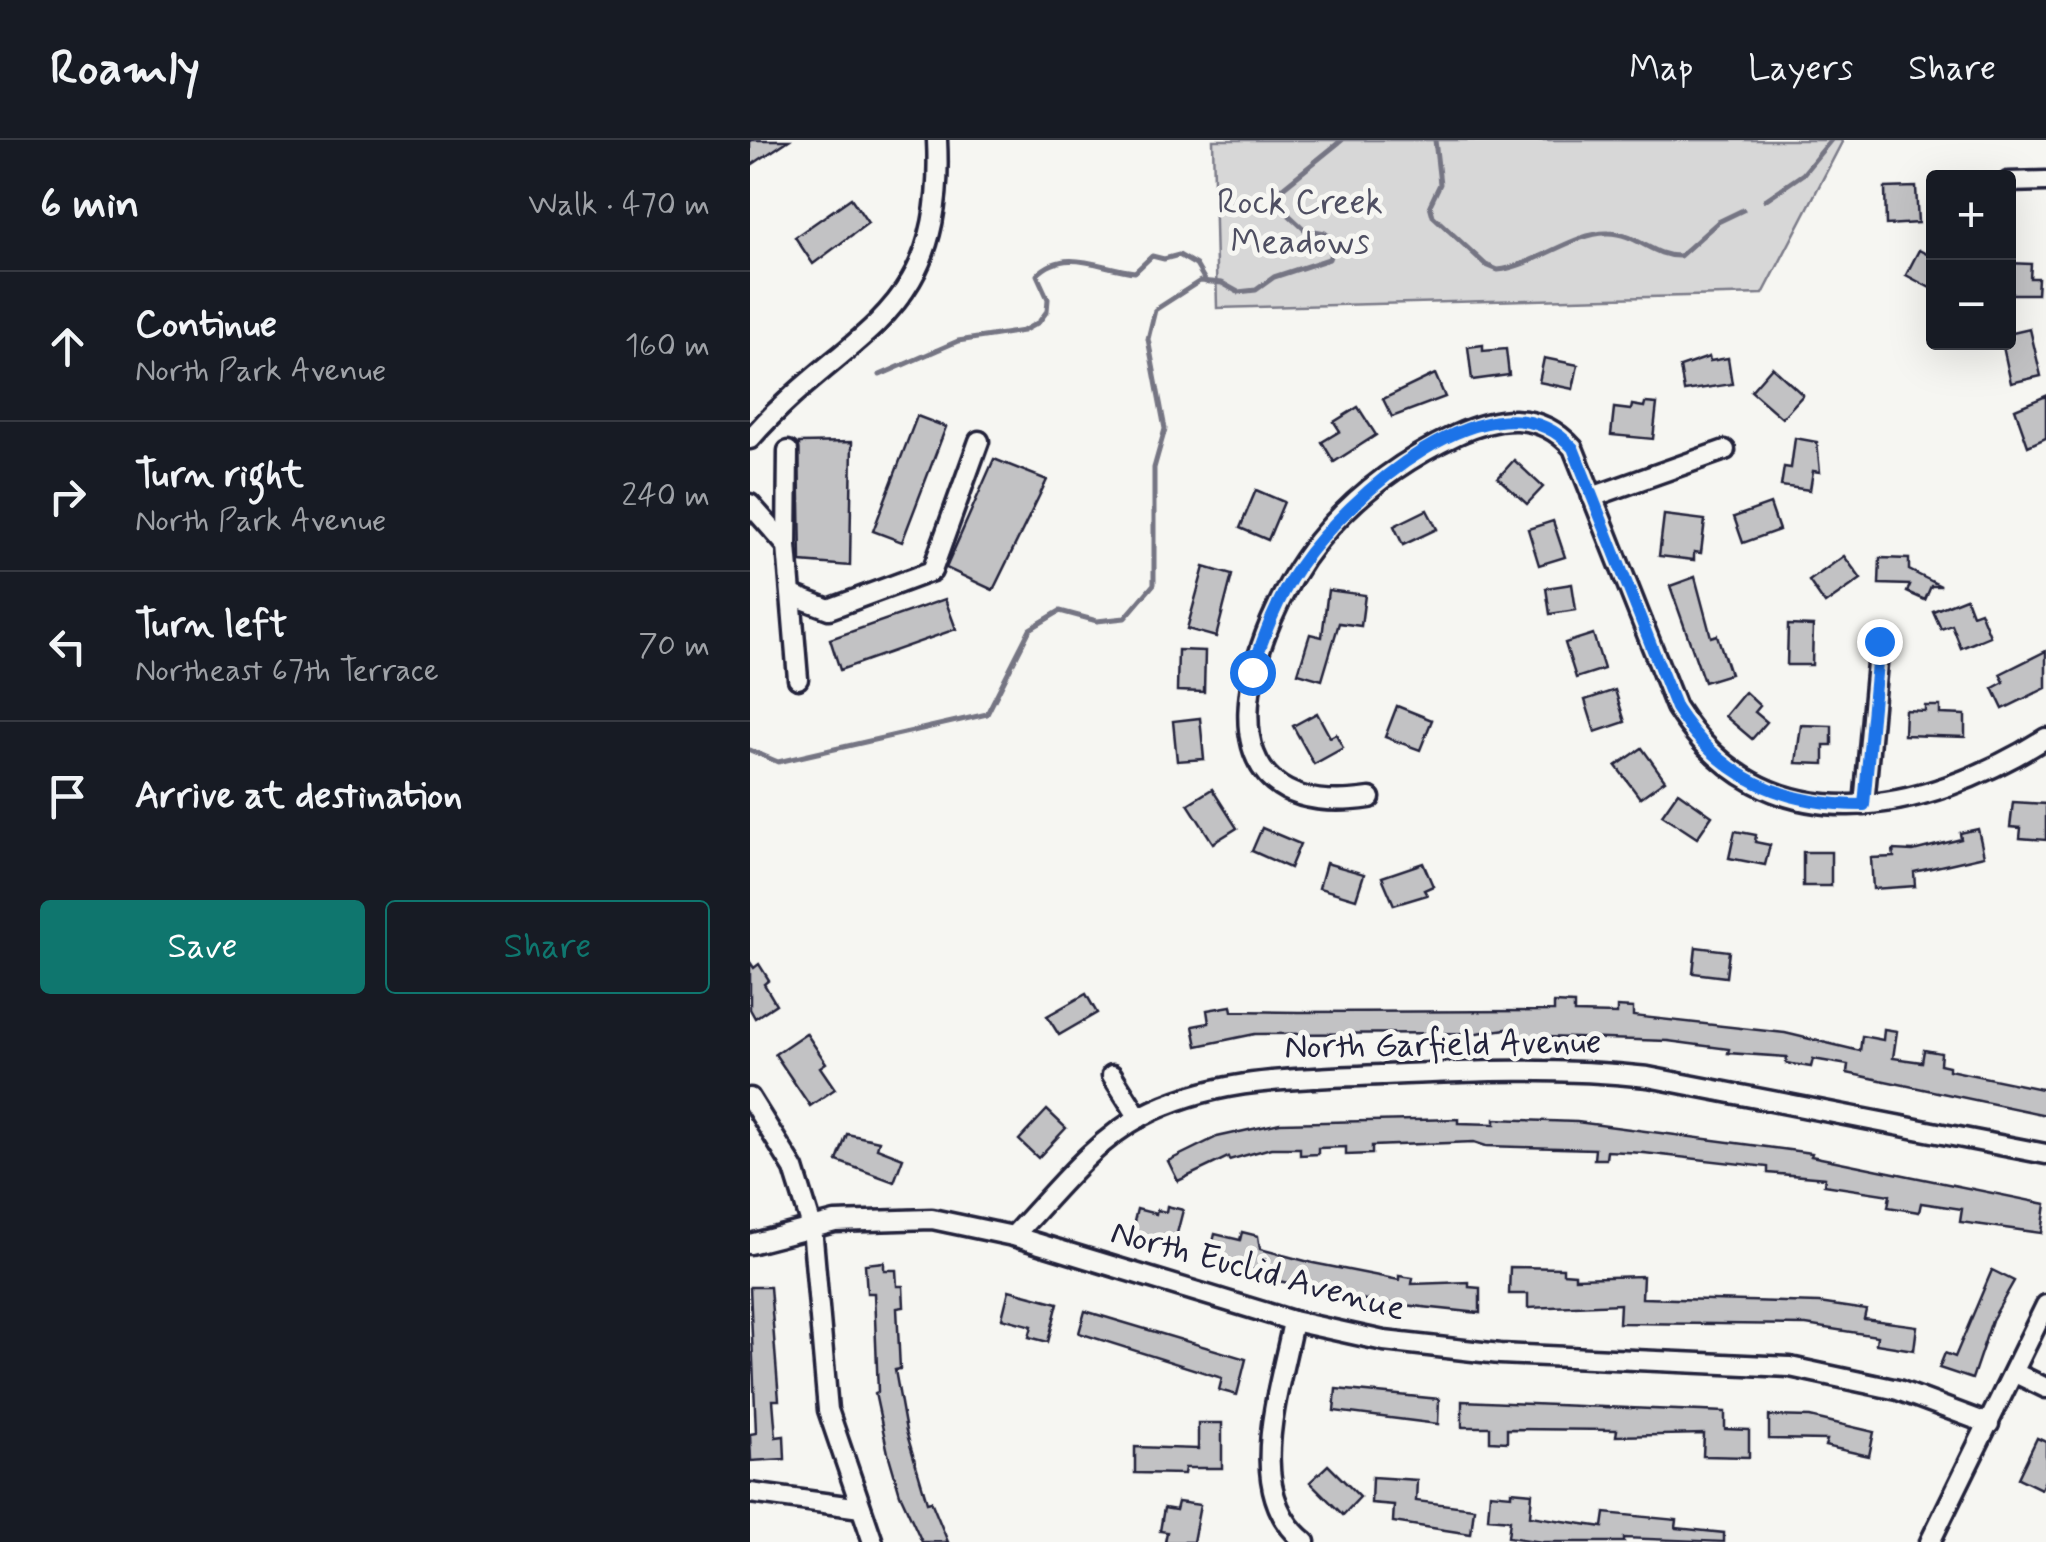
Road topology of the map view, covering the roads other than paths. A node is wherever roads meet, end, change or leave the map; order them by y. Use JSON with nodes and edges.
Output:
{"nodes":[{"id":1,"x":937,"y":140,"type":"edge"},
{"id":2,"x":2016,"y":182,"type":"edge"},
{"id":3,"x":2046,"y":182,"type":"edge"},
{"id":4,"x":750,"y":439,"type":"edge"},
{"id":5,"x":979,"y":441,"type":"dead end"},
{"id":6,"x":1725,"y":450,"type":"dead end"},
{"id":7,"x":788,"y":451,"type":"dead end"},
{"id":8,"x":1592,"y":497,"type":"junction"},
{"id":9,"x":750,"y":504,"type":"edge"},
{"id":10,"x":787,"y":546,"type":"junction"},
{"id":11,"x":792,"y":595,"type":"junction"},
{"id":12,"x":1879,"y":641,"type":"dead end"},
{"id":13,"x":798,"y":679,"type":"dead end"},
{"id":14,"x":2046,"y":738,"type":"edge"},
{"id":15,"x":1370,"y":798,"type":"dead end"},
{"id":16,"x":1864,"y":805,"type":"junction"},
{"id":17,"x":1112,"y":1075,"type":"dead end"},
{"id":18,"x":750,"y":1098,"type":"edge"},
{"id":19,"x":1139,"y":1118,"type":"junction"},
{"id":20,"x":2046,"y":1154,"type":"edge"},
{"id":21,"x":812,"y":1227,"type":"junction"},
{"id":22,"x":1013,"y":1236,"type":"junction"},
{"id":23,"x":750,"y":1244,"type":"edge"},
{"id":24,"x":2046,"y":1305,"type":"edge"},
{"id":25,"x":1293,"y":1321,"type":"junction"},
{"id":26,"x":2015,"y":1373,"type":"junction"},
{"id":27,"x":2046,"y":1388,"type":"edge"},
{"id":28,"x":1988,"y":1424,"type":"junction"},
{"id":29,"x":750,"y":1494,"type":"edge"},
{"id":30,"x":861,"y":1508,"type":"junction"},
{"id":31,"x":1291,"y":1538,"type":"edge"},
{"id":32,"x":873,"y":1542,"type":"edge"},
{"id":33,"x":1930,"y":1542,"type":"edge"}],
"edges":[{"from":1,"to":4,"type":"street"},
{"from":2,"to":3,"type":"street"},
{"from":5,"to":11,"type":"street"},
{"from":6,"to":8,"type":"street"},
{"from":7,"to":10,"type":"street"},
{"from":8,"to":15,"type":"street"},
{"from":8,"to":16,"type":"street"},
{"from":9,"to":10,"type":"street"},
{"from":10,"to":11,"type":"street"},
{"from":11,"to":13,"type":"street"},
{"from":12,"to":16,"type":"street"},
{"from":14,"to":16,"type":"street"},
{"from":17,"to":19,"type":"street"},
{"from":18,"to":21,"type":"street"},
{"from":19,"to":20,"type":"street","name":"North Garfield Avenue"},
{"from":19,"to":22,"type":"street","name":"North Garfield Avenue"},
{"from":21,"to":22,"type":"street","name":"North Euclid Avenue"},
{"from":21,"to":23,"type":"street","name":"North Euclid Avenue"},
{"from":21,"to":30,"type":"street"},
{"from":22,"to":25,"type":"street","name":"North Euclid Avenue"},
{"from":24,"to":26,"type":"street"},
{"from":25,"to":28,"type":"street","name":"North Euclid Avenue"},
{"from":25,"to":31,"type":"street"},
{"from":26,"to":27,"type":"street"},
{"from":26,"to":28,"type":"street"},
{"from":28,"to":33,"type":"street"},
{"from":29,"to":30,"type":"street"},
{"from":30,"to":32,"type":"street"}]}
